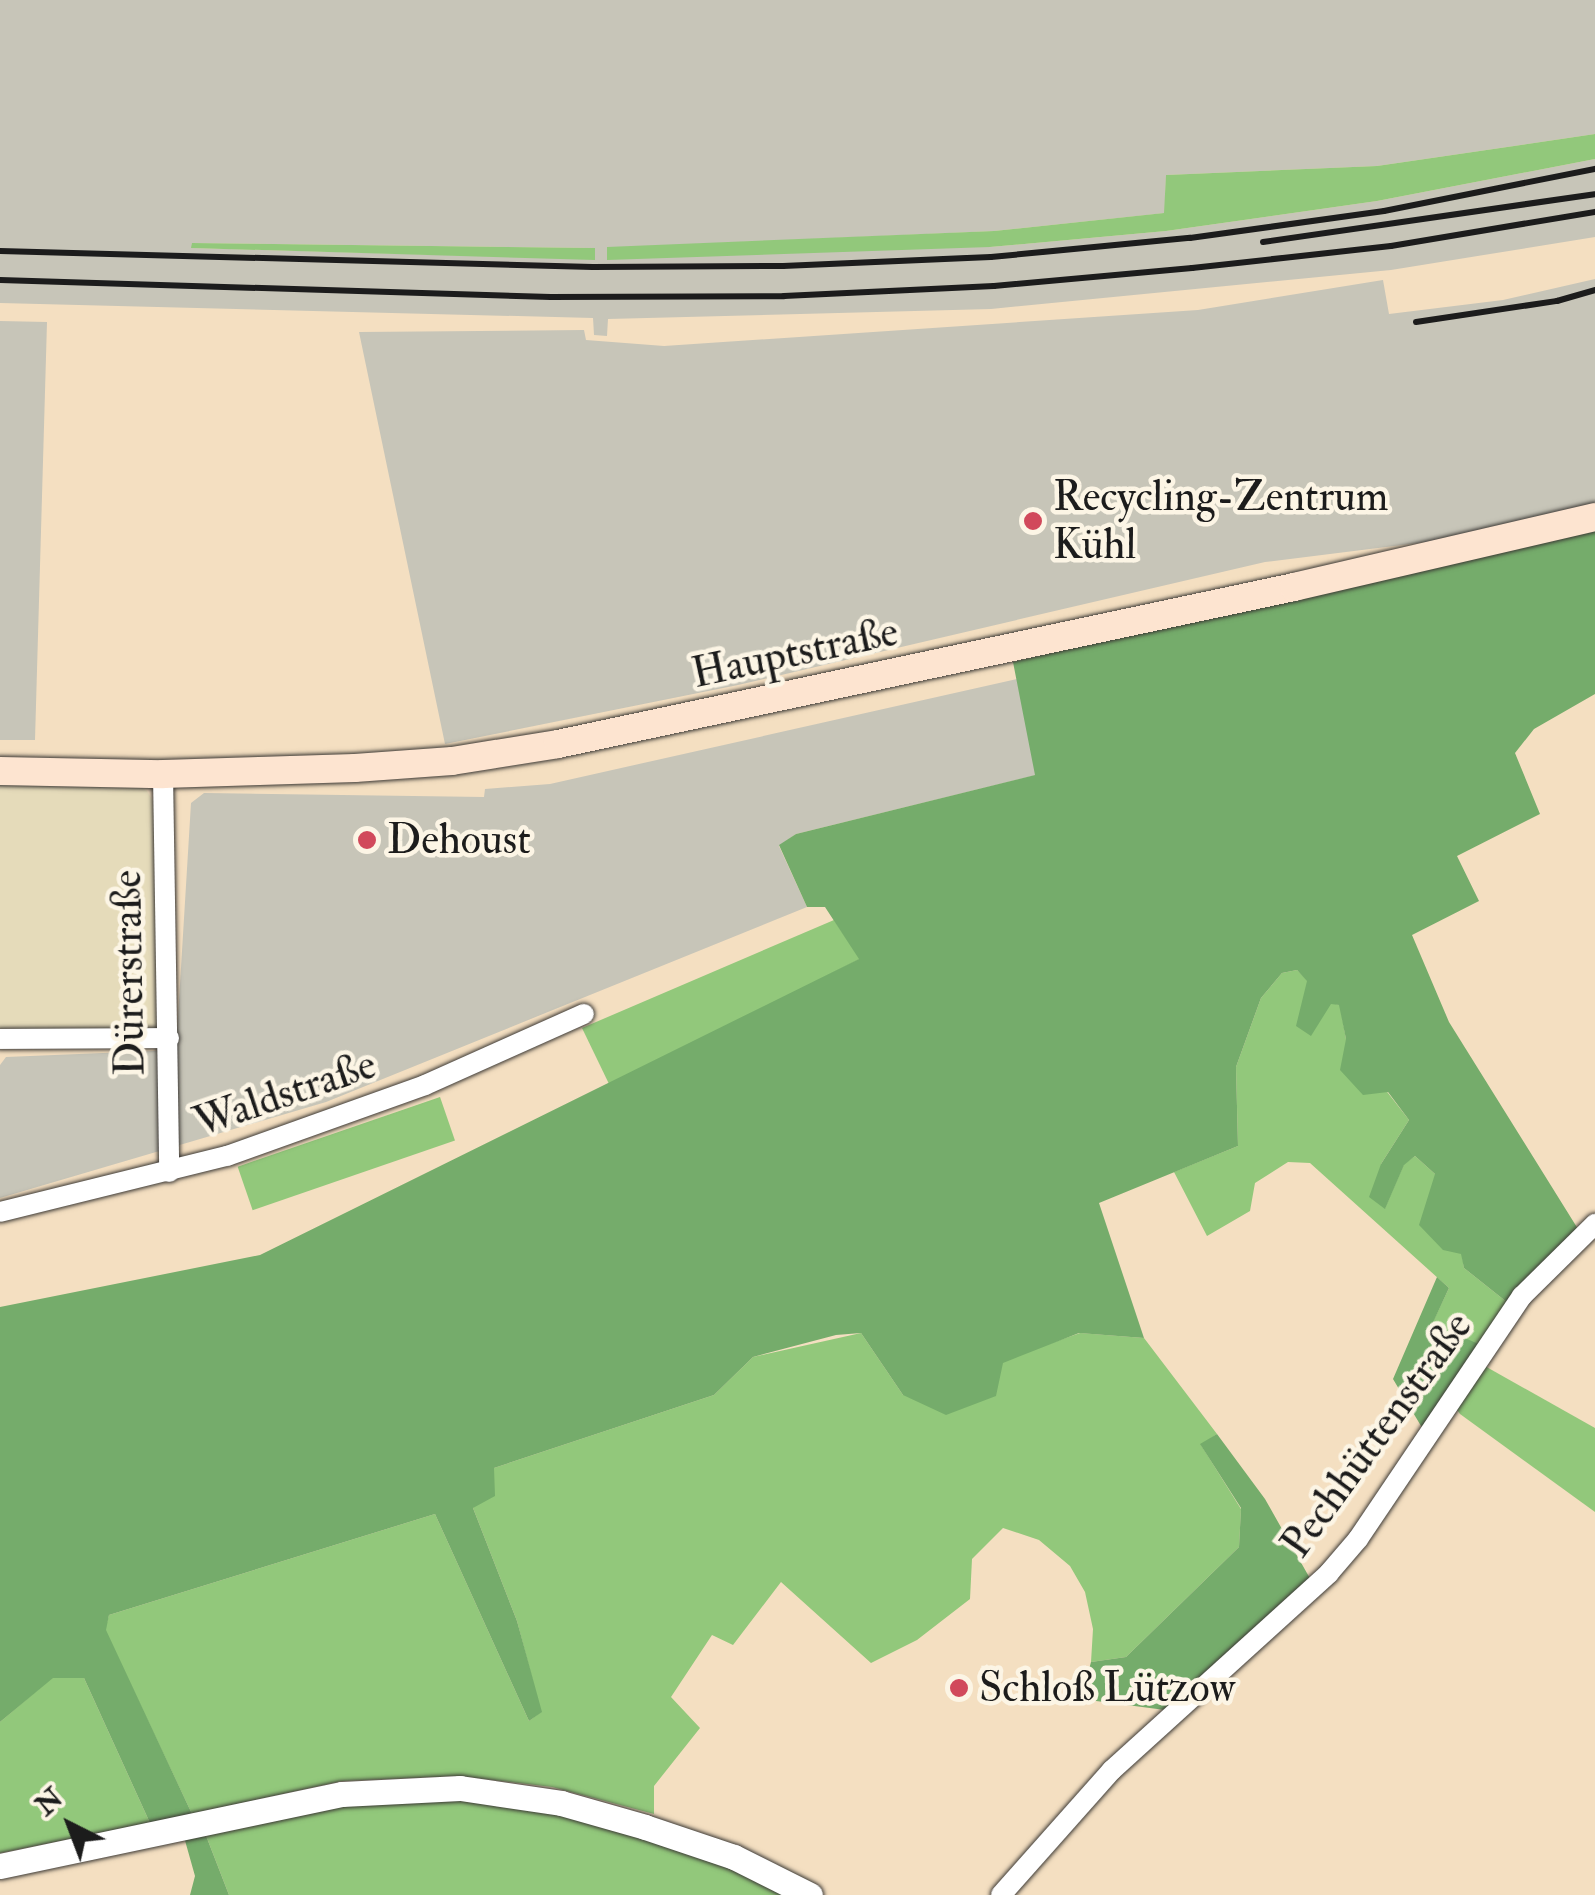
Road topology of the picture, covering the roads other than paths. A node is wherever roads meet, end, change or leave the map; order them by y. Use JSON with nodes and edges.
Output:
{"nodes":[{"id":1,"x":1595,"y":516,"type":"edge"},
{"id":2,"x":0,"y":770,"type":"edge"},
{"id":3,"x":163,"y":774,"type":"junction"},
{"id":4,"x":584,"y":1014,"type":"dead end"},
{"id":5,"x":168,"y":1038,"type":"junction"},
{"id":6,"x":0,"y":1039,"type":"edge"},
{"id":7,"x":169,"y":1172,"type":"junction"},
{"id":8,"x":0,"y":1212,"type":"edge"},
{"id":9,"x":1595,"y":1224,"type":"edge"},
{"id":10,"x":0,"y":1866,"type":"edge"},
{"id":11,"x":810,"y":1895,"type":"edge"},
{"id":12,"x":1001,"y":1895,"type":"edge"}],
"edges":[{"from":1,"to":3,"type":"main road","name":"Hauptstraße"},
{"from":2,"to":3,"type":"main road","name":"Hauptstraße"},
{"from":3,"to":5,"type":"street","name":"Dürerstraße"},
{"from":4,"to":7,"type":"street","name":"Waldstraße"},
{"from":5,"to":6,"type":"street"},
{"from":5,"to":7,"type":"street","name":"Dürerstraße"},
{"from":7,"to":8,"type":"street","name":"Waldstraße"},
{"from":9,"to":12,"type":"street","name":"Pechhüttenstraße"},
{"from":10,"to":11,"type":"street"}]}
